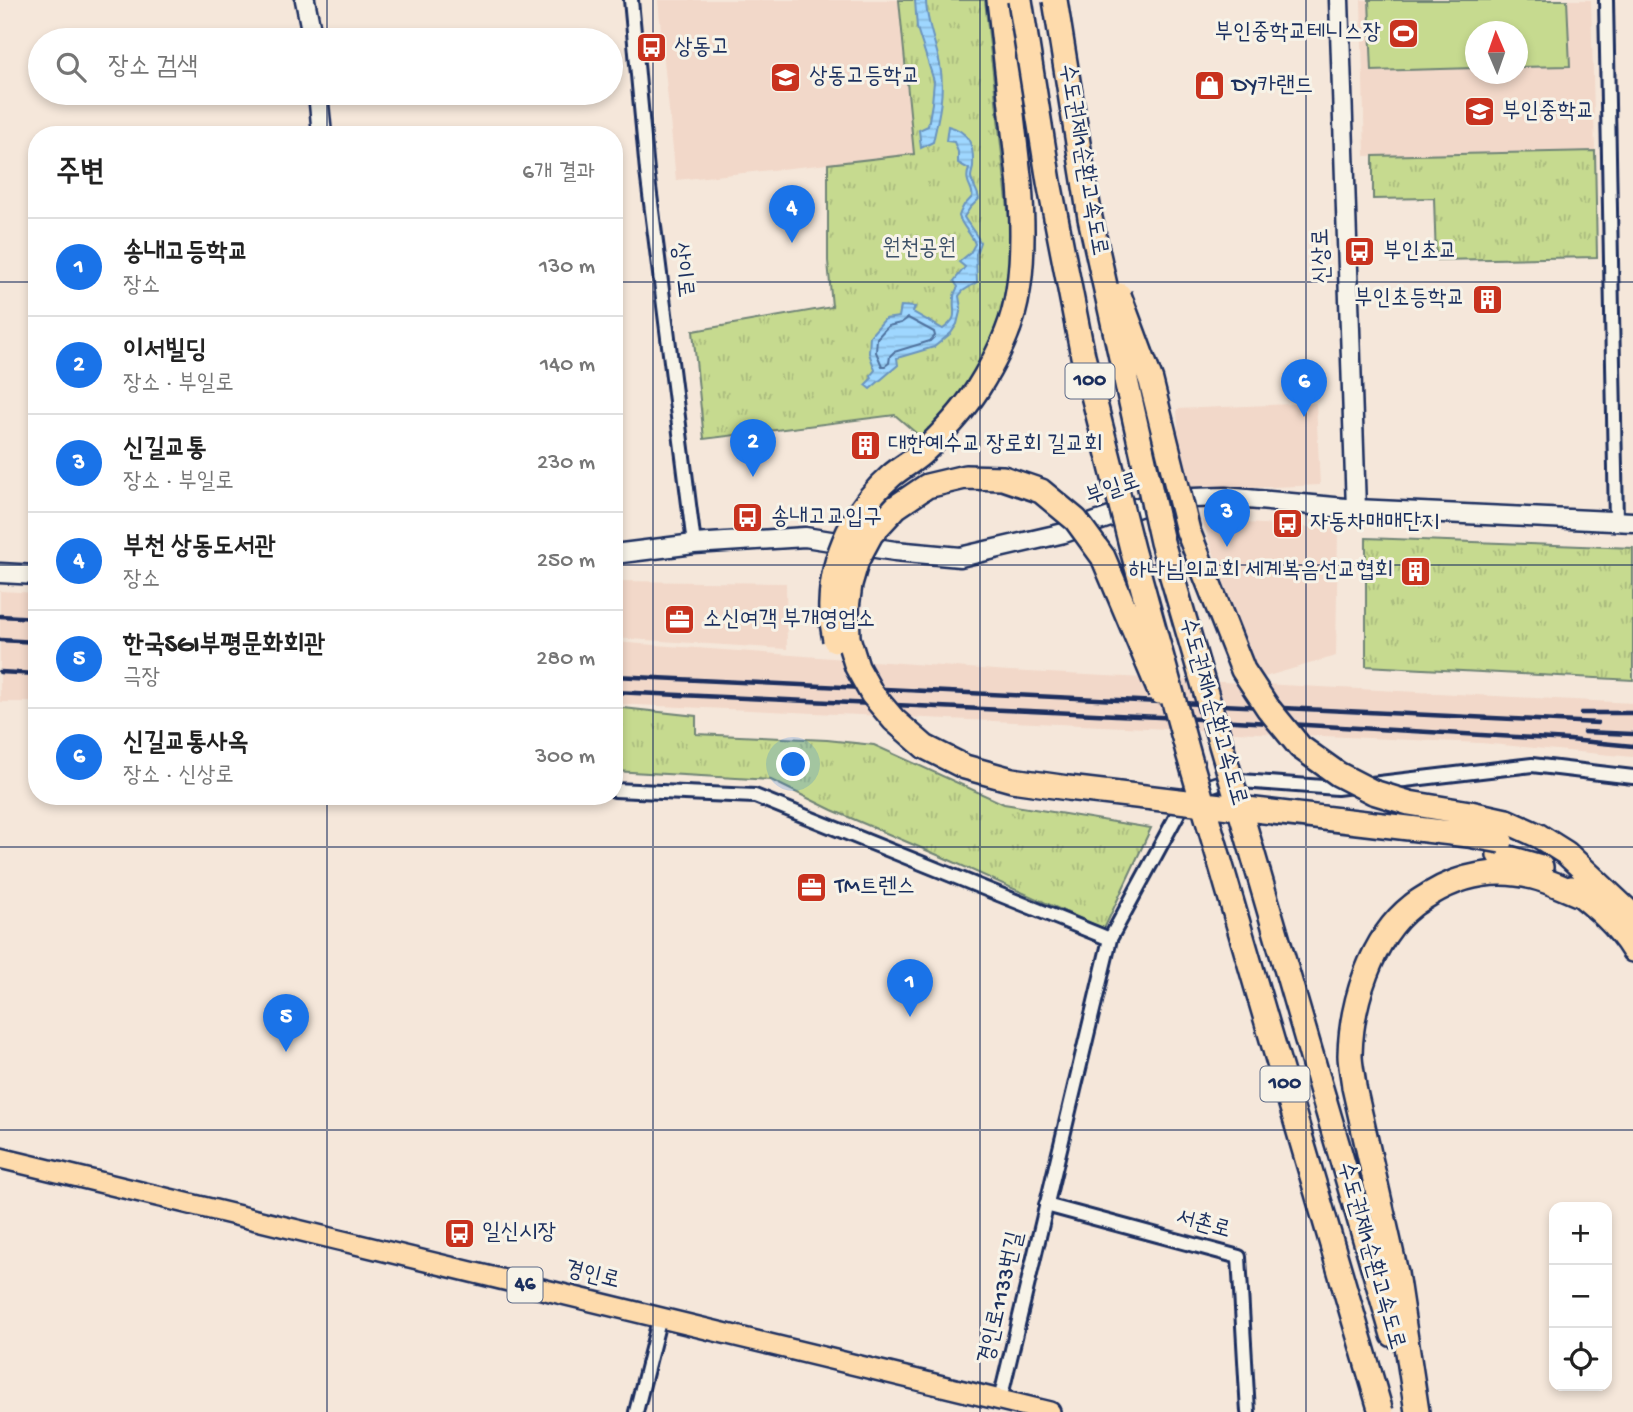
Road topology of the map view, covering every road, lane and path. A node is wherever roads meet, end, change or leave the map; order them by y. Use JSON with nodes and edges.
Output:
{"nodes":[{"id":1,"x":305,"y":0,"type":"edge"},
{"id":2,"x":631,"y":0,"type":"edge"},
{"id":3,"x":999,"y":0,"type":"edge"},
{"id":4,"x":1020,"y":0,"type":"edge"},
{"id":5,"x":1055,"y":0,"type":"edge"},
{"id":6,"x":1339,"y":0,"type":"edge"},
{"id":7,"x":1605,"y":0,"type":"edge"},
{"id":8,"x":311,"y":28,"type":"edge"},
{"id":9,"x":319,"y":105,"type":"edge"},
{"id":10,"x":321,"y":126,"type":"edge"},
{"id":11,"x":1090,"y":218,"type":"junction"},
{"id":12,"x":1356,"y":509,"type":"junction"},
{"id":13,"x":1625,"y":522,"type":"edge"},
{"id":14,"x":694,"y":544,"type":"junction"},
{"id":15,"x":623,"y":553,"type":"edge"},
{"id":16,"x":0,"y":573,"type":"edge"},
{"id":17,"x":28,"y":575,"type":"edge"},
{"id":18,"x":1189,"y":756,"type":"junction"},
{"id":19,"x":1633,"y":777,"type":"edge"},
{"id":20,"x":623,"y":790,"type":"edge"},
{"id":21,"x":1503,"y":848,"type":"junction"},
{"id":22,"x":1592,"y":890,"type":"junction"},
{"id":23,"x":1633,"y":916,"type":"edge"},
{"id":24,"x":1110,"y":939,"type":"junction"},
{"id":25,"x":1633,"y":950,"type":"edge"},
{"id":26,"x":0,"y":1158,"type":"edge"},
{"id":27,"x":1046,"y":1205,"type":"junction"},
{"id":28,"x":660,"y":1317,"type":"junction"},
{"id":29,"x":1000,"y":1400,"type":"junction"},
{"id":30,"x":636,"y":1412,"type":"edge"},
{"id":31,"x":1050,"y":1412,"type":"edge"},
{"id":32,"x":1248,"y":1412,"type":"edge"},
{"id":33,"x":1381,"y":1412,"type":"edge"},
{"id":34,"x":1416,"y":1412,"type":"edge"}],
"edges":[{"from":1,"to":8,"type":"street"},
{"from":2,"to":14,"type":"street","name":"상이로"},
{"from":3,"to":21,"type":"highway","bridge":true},
{"from":4,"to":18,"type":"highway","name":"수도권제1순환고속도로","number":"100","bridge":true},
{"from":5,"to":11,"type":"highway","name":"수도권제1순환고속도로","number":"100","bridge":true},
{"from":6,"to":12,"type":"street","name":"신상로"},
{"from":7,"to":13,"type":"street"},
{"from":9,"to":10,"type":"street"},
{"from":11,"to":21,"type":"highway","bridge":true},
{"from":11,"to":34,"type":"highway","name":"수도권제1순환고속도로","number":"100","bridge":true},
{"from":12,"to":13,"type":"street","name":"부일로"},
{"from":12,"to":14,"type":"street","name":"부일로"},
{"from":14,"to":15,"type":"street","name":"부일로"},
{"from":16,"to":17,"type":"street"},
{"from":18,"to":21,"type":"highway","bridge":true},
{"from":18,"to":33,"type":"highway","name":"수도권제1순환고속도로","number":"100","bridge":true},
{"from":19,"to":24,"type":"street","name":"경인로1133번길"},
{"from":20,"to":24,"type":"street"},
{"from":21,"to":22,"type":"highway"},
{"from":21,"to":22,"type":"highway"},
{"from":21,"to":34,"type":"highway"},
{"from":22,"to":23,"type":"highway"},
{"from":22,"to":25,"type":"highway"},
{"from":24,"to":27,"type":"street","name":"경인로1133번길"},
{"from":26,"to":28,"type":"main road","name":"경인로","number":"46"},
{"from":27,"to":29,"type":"street","name":"경인로1133번길"},
{"from":27,"to":32,"type":"street","name":"서촌로"},
{"from":28,"to":29,"type":"main road","name":"경인로","number":"46"},
{"from":28,"to":30,"type":"street"},
{"from":29,"to":31,"type":"main road","name":"경인로","number":"46"}]}
